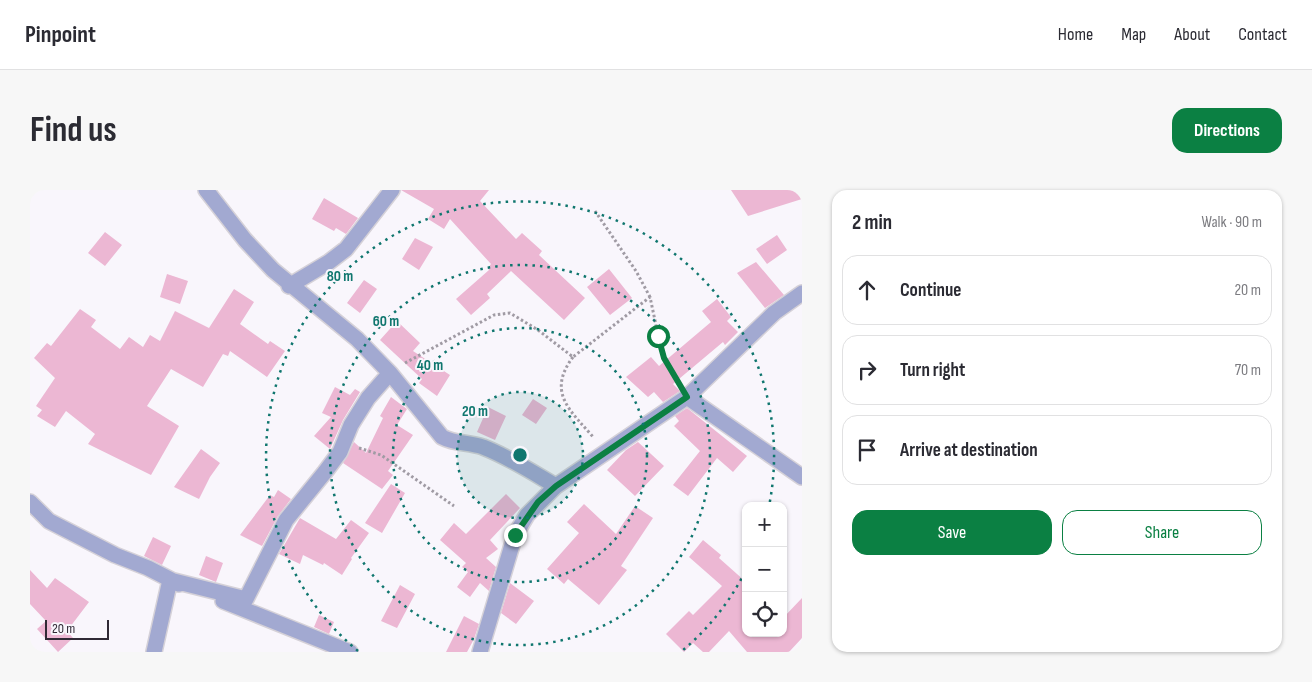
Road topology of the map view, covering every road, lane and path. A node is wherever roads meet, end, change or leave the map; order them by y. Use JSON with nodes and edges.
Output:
{"nodes":[{"id":1,"x":206,"y":190,"type":"edge"},
{"id":2,"x":392,"y":190,"type":"edge"},
{"id":3,"x":595,"y":211,"type":"dead end"},
{"id":4,"x":290,"y":286,"type":"junction"},
{"id":5,"x":802,"y":293,"type":"edge"},
{"id":6,"x":650,"y":297,"type":"junction"},
{"id":7,"x":573,"y":357,"type":"junction"},
{"id":8,"x":390,"y":373,"type":"junction"},
{"id":9,"x":687,"y":397,"type":"junction"},
{"id":10,"x":344,"y":443,"type":"junction"},
{"id":11,"x":606,"y":452,"type":"junction"},
{"id":12,"x":802,"y":477,"type":"edge"},
{"id":13,"x":556,"y":486,"type":"junction"},
{"id":14,"x":30,"y":502,"type":"edge"},
{"id":15,"x":454,"y":506,"type":"dead end"},
{"id":16,"x":170,"y":580,"type":"junction"},
{"id":17,"x":154,"y":652,"type":"edge"},
{"id":18,"x":350,"y":652,"type":"edge"},
{"id":19,"x":480,"y":652,"type":"edge"}],
"edges":[{"from":1,"to":4,"type":"street"},
{"from":2,"to":4,"type":"street"},
{"from":3,"to":6,"type":"path"},
{"from":4,"to":8,"type":"street"},
{"from":5,"to":9,"type":"street"},
{"from":6,"to":7,"type":"path"},
{"from":6,"to":9,"type":"path"},
{"from":7,"to":8,"type":"path"},
{"from":7,"to":11,"type":"path"},
{"from":8,"to":10,"type":"street"},
{"from":8,"to":13,"type":"street"},
{"from":9,"to":11,"type":"street"},
{"from":9,"to":12,"type":"street"},
{"from":10,"to":15,"type":"path"},
{"from":10,"to":16,"type":"street"},
{"from":11,"to":13,"type":"street"},
{"from":13,"to":19,"type":"street"},
{"from":14,"to":16,"type":"street"},
{"from":16,"to":17,"type":"street"},
{"from":16,"to":18,"type":"street"}]}
